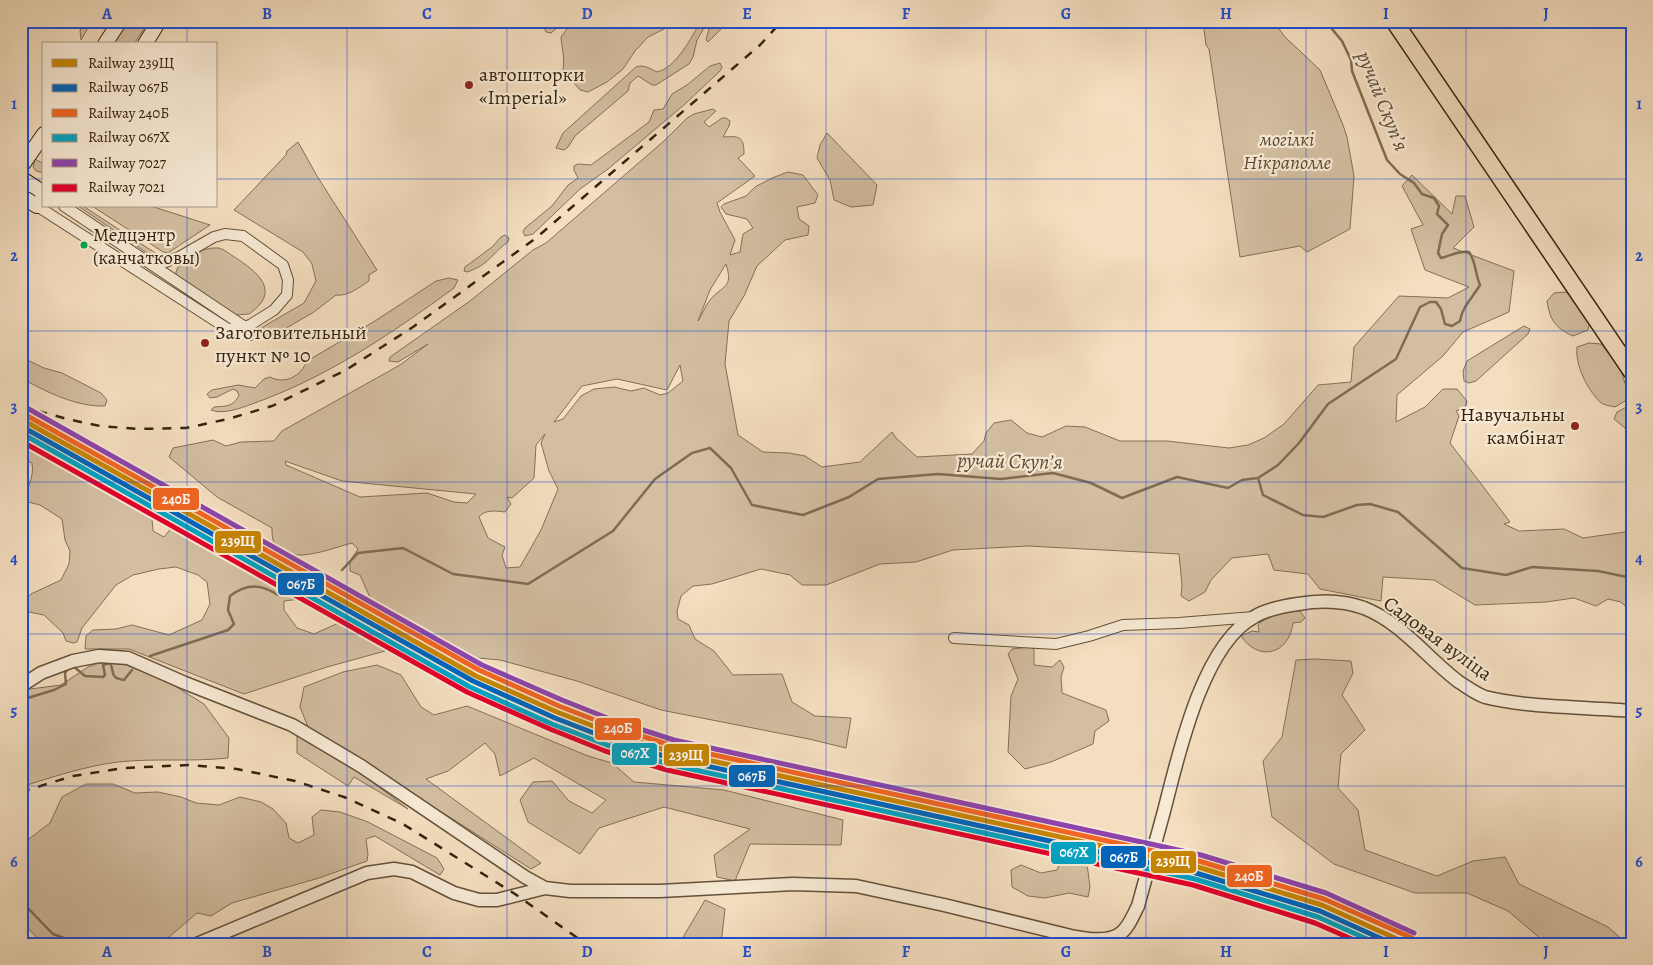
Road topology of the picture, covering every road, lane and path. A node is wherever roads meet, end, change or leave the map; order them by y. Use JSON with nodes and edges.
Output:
{"nodes":[{"id":1,"x":120,"y":21,"type":"edge"},
{"id":2,"x":159,"y":21,"type":"edge"},
{"id":3,"x":1394,"y":21,"type":"edge"},
{"id":4,"x":106,"y":42,"type":"edge"},
{"id":5,"x":146,"y":42,"type":"edge"},
{"id":6,"x":42,"y":137,"type":"edge"},
{"id":7,"x":21,"y":166,"type":"edge"},
{"id":8,"x":21,"y":178,"type":"edge"},
{"id":9,"x":21,"y":196,"type":"edge"},
{"id":10,"x":41,"y":198,"type":"edge"},
{"id":11,"x":55,"y":208,"type":"edge"},
{"id":12,"x":67,"y":208,"type":"edge"},
{"id":13,"x":154,"y":266,"type":"junction"},
{"id":14,"x":245,"y":327,"type":"junction"},
{"id":15,"x":1632,"y":372,"type":"edge"},
{"id":16,"x":1254,"y":617,"type":"junction"},
{"id":17,"x":954,"y":638,"type":"dead end"},
{"id":18,"x":21,"y":686,"type":"edge"},
{"id":19,"x":1632,"y":711,"type":"edge"},
{"id":20,"x":545,"y":888,"type":"junction"},
{"id":21,"x":197,"y":944,"type":"edge"}],
"edges":[{"from":1,"to":4,"type":"main road"},
{"from":2,"to":5,"type":"main road"},
{"from":3,"to":15,"type":"main road"},
{"from":6,"to":7,"type":"main road"},
{"from":8,"to":10,"type":"main road"},
{"from":9,"to":10,"type":"main road"},
{"from":11,"to":14,"type":"street"},
{"from":12,"to":13,"type":"street"},
{"from":13,"to":14,"type":"street"},
{"from":13,"to":14,"type":"street"},
{"from":16,"to":17,"type":"street","name":"Садовая вуліца"},
{"from":16,"to":19,"type":"street","name":"Садовая вуліца"},
{"from":16,"to":20,"type":"street","name":"Садовая вуліца"},
{"from":18,"to":20,"type":"street"},
{"from":20,"to":21,"type":"street"}]}
